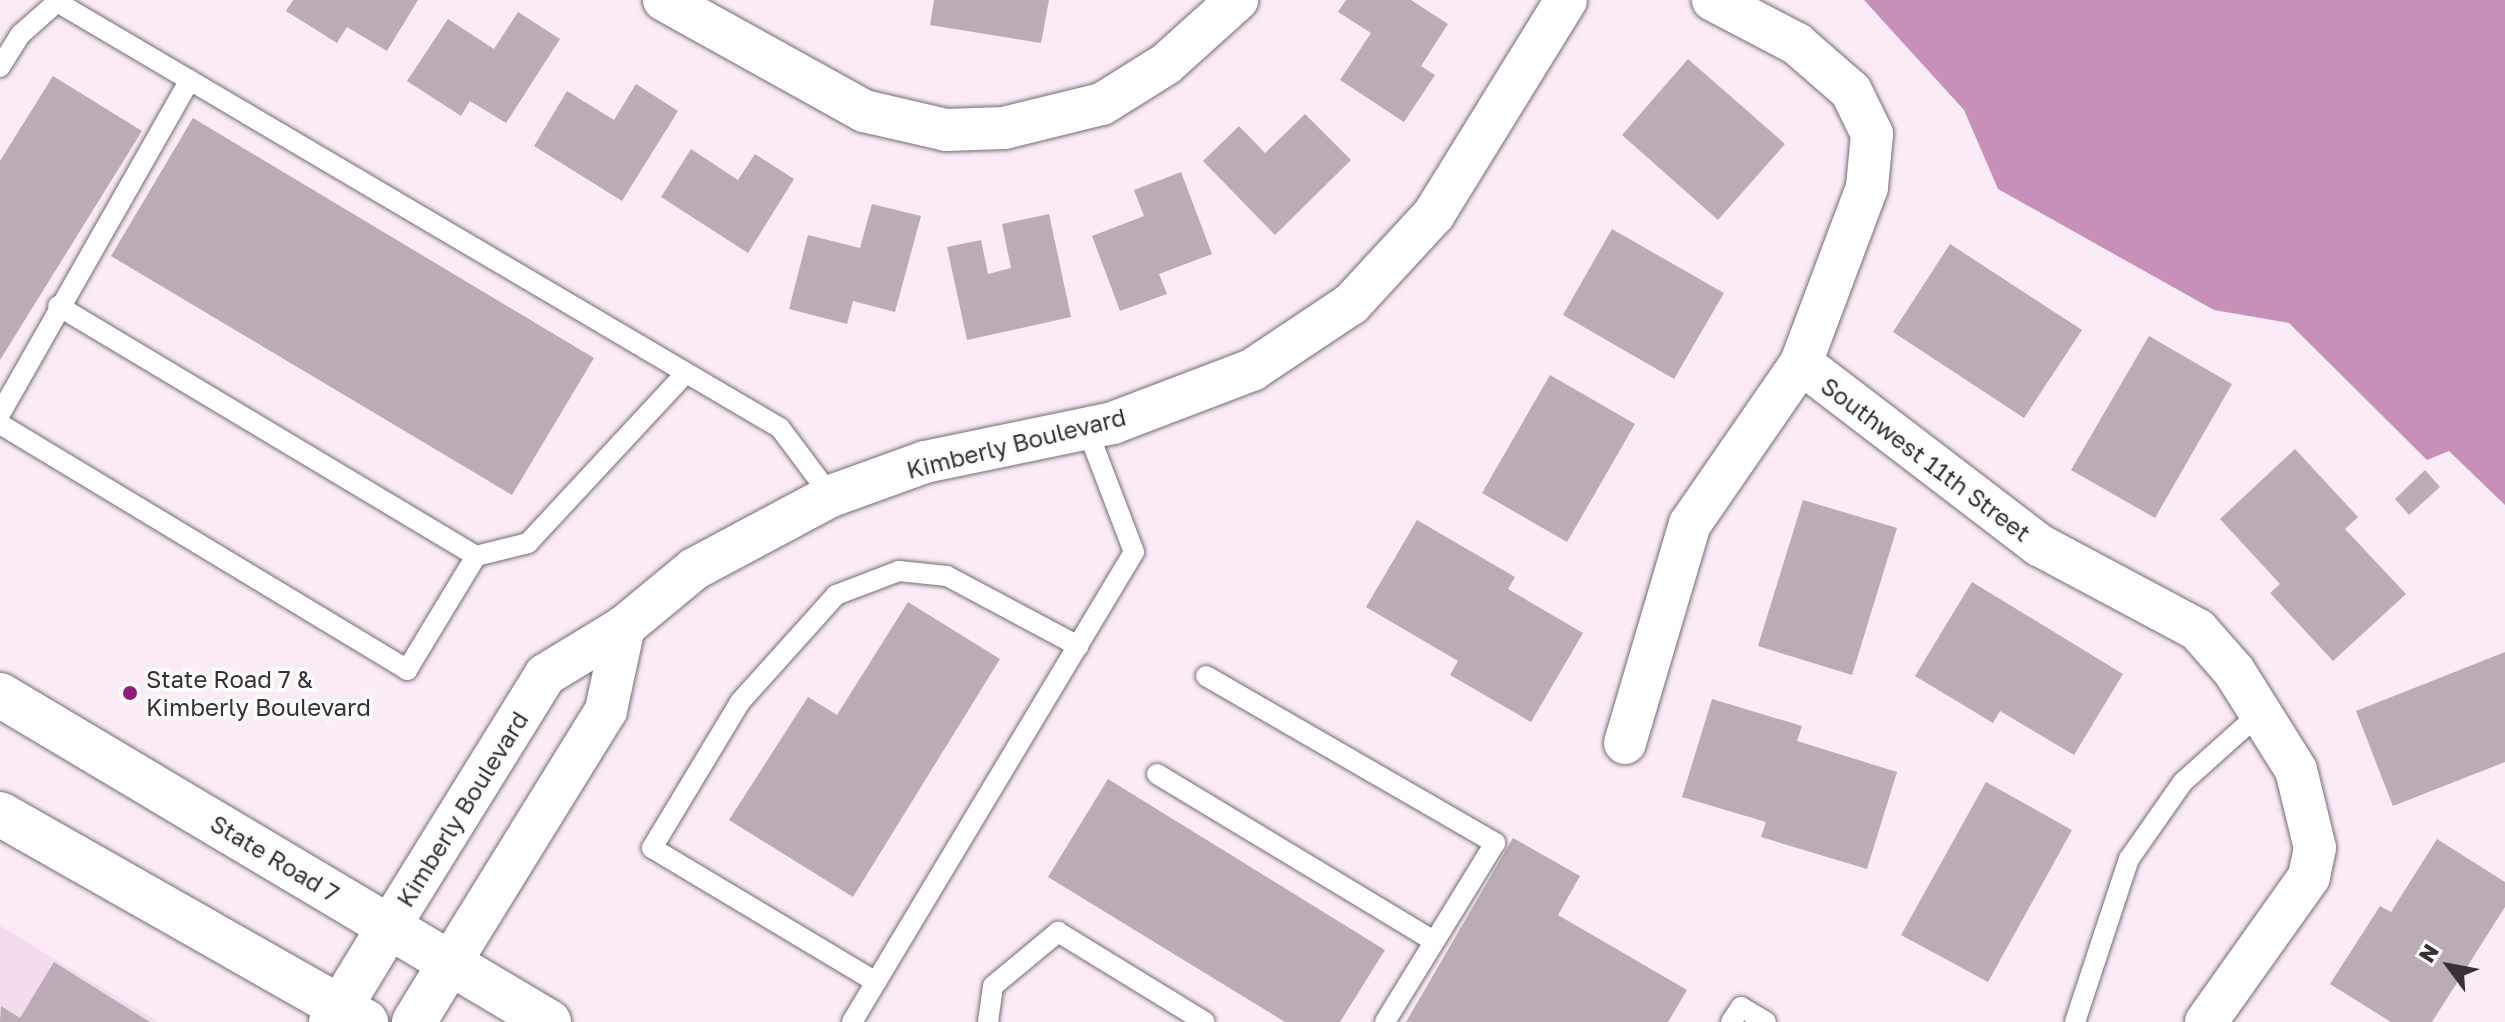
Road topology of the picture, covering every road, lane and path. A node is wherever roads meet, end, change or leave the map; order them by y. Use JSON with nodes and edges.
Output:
{"nodes":[{"id":1,"x":664,"y":0,"type":"edge"},
{"id":2,"x":1237,"y":0,"type":"edge"},
{"id":3,"x":1566,"y":0,"type":"edge"},
{"id":4,"x":1713,"y":0,"type":"edge"},
{"id":5,"x":0,"y":67,"type":"edge"},
{"id":6,"x":190,"y":80,"type":"junction"},
{"id":7,"x":58,"y":306,"type":"junction"},
{"id":8,"x":1801,"y":363,"type":"junction"},
{"id":9,"x":686,"y":373,"type":"junction"},
{"id":10,"x":0,"y":414,"type":"edge"},
{"id":11,"x":0,"y":424,"type":"edge"},
{"id":12,"x":1087,"y":429,"type":"junction"},
{"id":13,"x":831,"y":496,"type":"junction"},
{"id":14,"x":476,"y":556,"type":"junction"},
{"id":15,"x":624,"y":627,"type":"junction"},
{"id":16,"x":1078,"y":646,"type":"junction"},
{"id":17,"x":1206,"y":676,"type":"dead end"},
{"id":18,"x":0,"y":695,"type":"edge"},
{"id":19,"x":2260,"y":713,"type":"junction"},
{"id":20,"x":1625,"y":743,"type":"dead end"},
{"id":21,"x":1157,"y":774,"type":"dead end"},
{"id":22,"x":5,"y":827,"type":"edge"},
{"id":23,"x":389,"y":927,"type":"junction"},
{"id":24,"x":1434,"y":941,"type":"junction"},
{"id":25,"x":450,"y":963,"type":"junction"},
{"id":26,"x":876,"y":982,"type":"junction"},
{"id":27,"x":346,"y":1017,"type":"edge"},
{"id":28,"x":414,"y":1022,"type":"edge"},
{"id":29,"x":549,"y":1022,"type":"edge"},
{"id":30,"x":852,"y":1022,"type":"edge"},
{"id":31,"x":988,"y":1022,"type":"edge"},
{"id":32,"x":1205,"y":1022,"type":"edge"},
{"id":33,"x":1385,"y":1022,"type":"edge"},
{"id":34,"x":1731,"y":1022,"type":"edge"},
{"id":35,"x":1766,"y":1022,"type":"edge"},
{"id":36,"x":2075,"y":1022,"type":"edge"},
{"id":37,"x":2206,"y":1022,"type":"edge"}],
"edges":[{"from":1,"to":2,"type":"street"},
{"from":3,"to":12,"type":"street","name":"Kimberly Boulevard"},
{"from":4,"to":8,"type":"street","name":"Southwest 11th Street"},
{"from":5,"to":6,"type":"lane"},
{"from":6,"to":7,"type":"lane"},
{"from":6,"to":9,"type":"lane"},
{"from":7,"to":10,"type":"lane"},
{"from":7,"to":14,"type":"lane"},
{"from":8,"to":19,"type":"street","name":"Southwest 11th Street"},
{"from":8,"to":20,"type":"street","name":"Southwest 11th Street"},
{"from":9,"to":13,"type":"lane"},
{"from":9,"to":14,"type":"lane"},
{"from":11,"to":14,"type":"lane"},
{"from":12,"to":13,"type":"street","name":"Kimberly Boulevard"},
{"from":12,"to":16,"type":"lane"},
{"from":13,"to":15,"type":"street","name":"Kimberly Boulevard"},
{"from":15,"to":23,"type":"street","name":"Kimberly Boulevard"},
{"from":15,"to":25,"type":"street"},
{"from":16,"to":26,"type":"lane"},
{"from":16,"to":26,"type":"lane"},
{"from":17,"to":24,"type":"lane"},
{"from":18,"to":23,"type":"main road","name":"State Road 7"},
{"from":19,"to":36,"type":"lane"},
{"from":19,"to":37,"type":"street","name":"Southwest 11th Street"},
{"from":21,"to":24,"type":"lane"},
{"from":22,"to":27,"type":"main road"},
{"from":23,"to":25,"type":"main road","name":"State Road 7"},
{"from":23,"to":27,"type":"main road","name":"Kimberly Boulevard"},
{"from":24,"to":33,"type":"lane"},
{"from":25,"to":28,"type":"main road"},
{"from":25,"to":29,"type":"main road","name":"State Road 7"},
{"from":26,"to":30,"type":"lane"},
{"from":31,"to":32,"type":"lane"},
{"from":34,"to":35,"type":"lane"}]}
